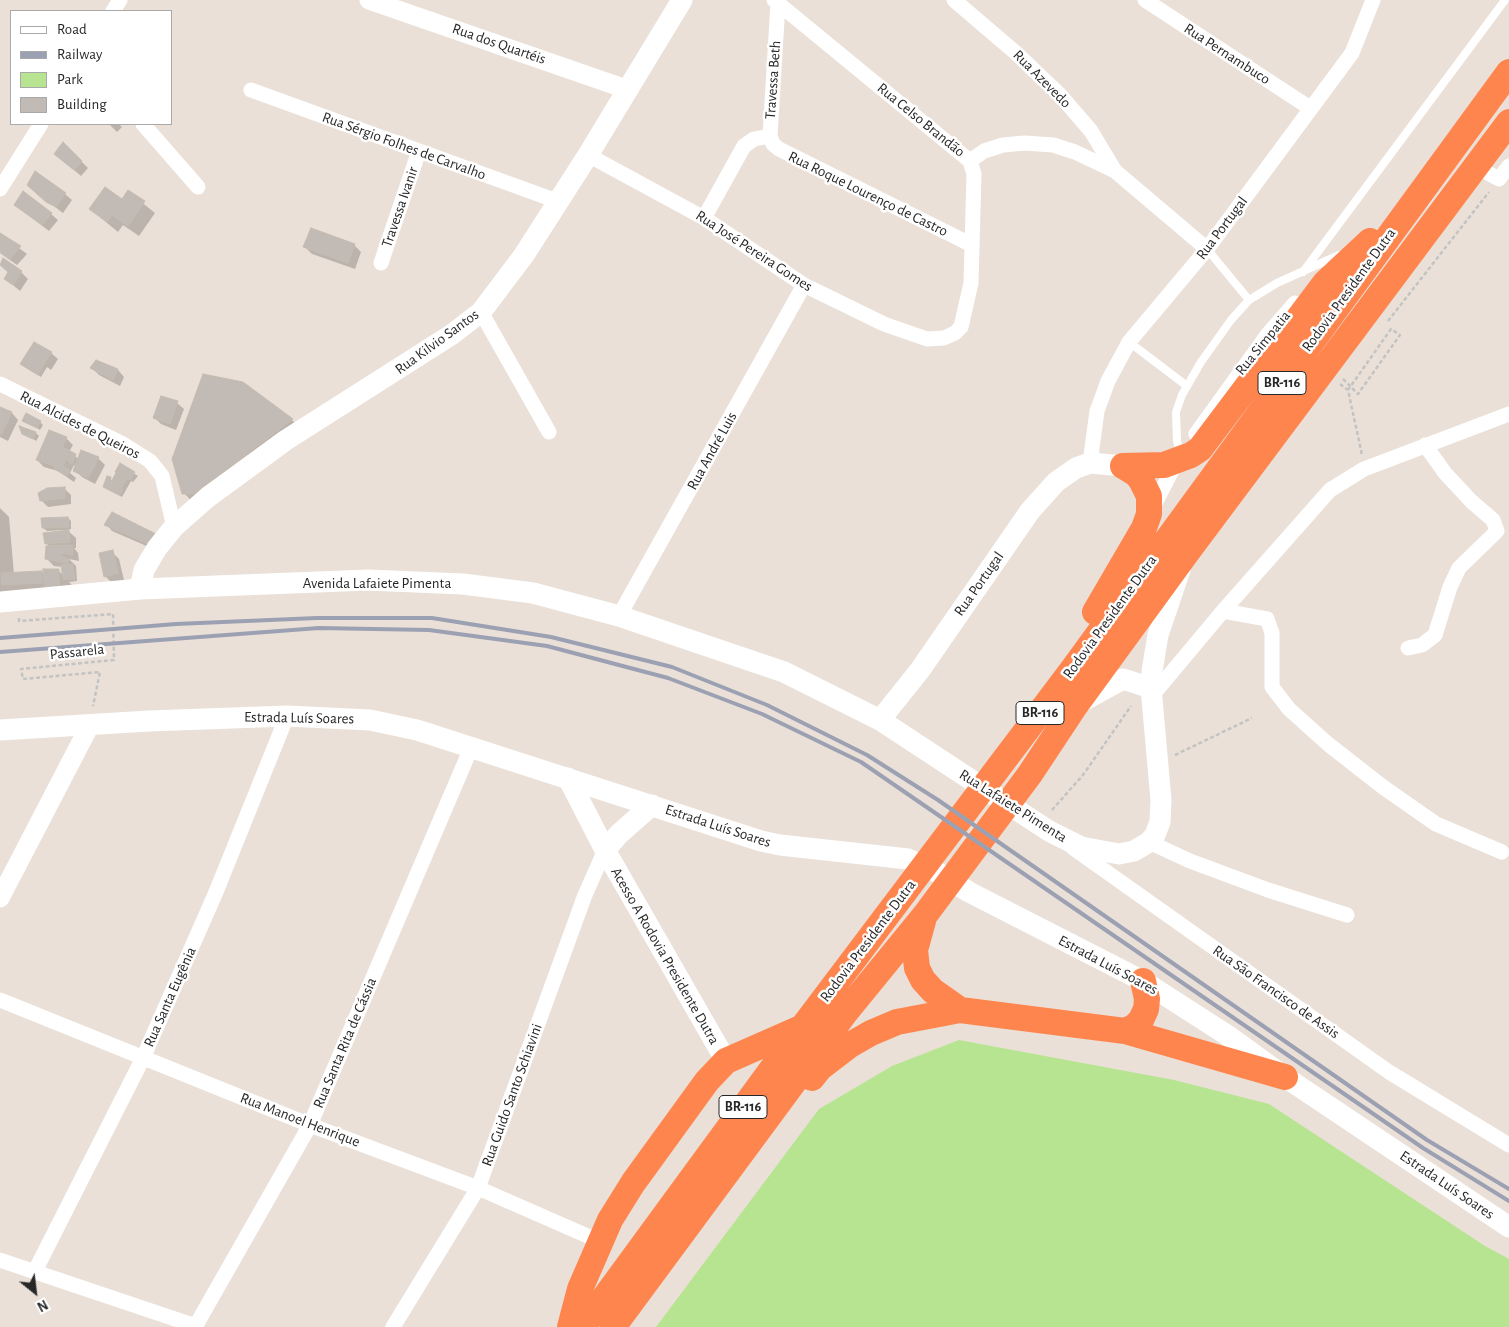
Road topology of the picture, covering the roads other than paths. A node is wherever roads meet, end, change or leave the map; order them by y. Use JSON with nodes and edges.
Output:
{"nodes":[{"id":1,"x":369,"y":0,"type":"edge"},
{"id":2,"x":954,"y":0,"type":"edge"},
{"id":3,"x":1145,"y":0,"type":"edge"},
{"id":4,"x":1373,"y":0,"type":"edge"},
{"id":5,"x":1505,"y":0,"type":"edge"},
{"id":6,"x":679,"y":1,"type":"edge"},
{"id":7,"x":776,"y":2,"type":"edge"},
{"id":8,"x":1509,"y":72,"type":"edge"},
{"id":9,"x":251,"y":90,"type":"dead end"},
{"id":10,"x":629,"y":90,"type":"junction"},
{"id":11,"x":1310,"y":108,"type":"junction"},
{"id":12,"x":1509,"y":122,"type":"edge"},
{"id":13,"x":40,"y":125,"type":"edge"},
{"id":14,"x":144,"y":125,"type":"edge"},
{"id":15,"x":770,"y":136,"type":"junction"},
{"id":16,"x":1509,"y":137,"type":"edge"},
{"id":17,"x":420,"y":151,"type":"junction"},
{"id":18,"x":588,"y":155,"type":"junction"},
{"id":19,"x":970,"y":161,"type":"junction"},
{"id":20,"x":1509,"y":166,"type":"edge"},
{"id":21,"x":1115,"y":171,"type":"junction"},
{"id":22,"x":1491,"y":175,"type":"junction"},
{"id":23,"x":198,"y":187,"type":"dead end"},
{"id":24,"x":0,"y":189,"type":"edge"},
{"id":25,"x":557,"y":201,"type":"junction"},
{"id":26,"x":1412,"y":203,"type":"junction"},
{"id":27,"x":704,"y":218,"type":"junction"},
{"id":28,"x":972,"y":245,"type":"junction"},
{"id":29,"x":1207,"y":248,"type":"junction"},
{"id":30,"x":1342,"y":253,"type":"junction"},
{"id":31,"x":381,"y":263,"type":"dead end"},
{"id":32,"x":1303,"y":272,"type":"junction"},
{"id":33,"x":804,"y":286,"type":"junction"},
{"id":34,"x":1249,"y":300,"type":"junction"},
{"id":35,"x":481,"y":312,"type":"junction"},
{"id":36,"x":1129,"y":342,"type":"junction"},
{"id":37,"x":1338,"y":365,"type":"junction"},
{"id":38,"x":0,"y":384,"type":"edge"},
{"id":39,"x":1187,"y":386,"type":"junction"},
{"id":40,"x":1509,"y":414,"type":"edge"},
{"id":41,"x":549,"y":432,"type":"dead end"},
{"id":42,"x":1425,"y":445,"type":"junction"},
{"id":43,"x":1179,"y":458,"type":"junction"},
{"id":44,"x":1090,"y":463,"type":"junction"},
{"id":45,"x":1123,"y":466,"type":"junction"},
{"id":46,"x":1150,"y":514,"type":"junction"},
{"id":47,"x":174,"y":527,"type":"junction"},
{"id":48,"x":1188,"y":551,"type":"junction"},
{"id":49,"x":140,"y":589,"type":"junction"},
{"id":50,"x":9,"y":607,"type":"edge"},
{"id":51,"x":1222,"y":611,"type":"junction"},
{"id":52,"x":619,"y":616,"type":"junction"},
{"id":53,"x":1408,"y":648,"type":"dead end"},
{"id":54,"x":1072,"y":670,"type":"junction"},
{"id":55,"x":1151,"y":693,"type":"junction"},
{"id":56,"x":1075,"y":706,"type":"junction"},
{"id":57,"x":287,"y":716,"type":"junction"},
{"id":58,"x":880,"y":720,"type":"junction"},
{"id":59,"x":90,"y":725,"type":"junction"},
{"id":60,"x":0,"y":730,"type":"edge"},
{"id":61,"x":471,"y":748,"type":"junction"},
{"id":62,"x":568,"y":778,"type":"junction"},
{"id":63,"x":652,"y":805,"type":"junction"},
{"id":64,"x":1044,"y":828,"type":"junction"},
{"id":65,"x":1149,"y":842,"type":"junction"},
{"id":66,"x":605,"y":850,"type":"junction"},
{"id":67,"x":1502,"y":852,"type":"dead end"},
{"id":68,"x":0,"y":898,"type":"edge"},
{"id":69,"x":928,"y":910,"type":"junction"},
{"id":70,"x":1348,"y":915,"type":"dead end"},
{"id":71,"x":1143,"y":981,"type":"junction"},
{"id":72,"x":0,"y":1000,"type":"edge"},
{"id":73,"x":960,"y":1010,"type":"junction"},
{"id":74,"x":802,"y":1028,"type":"junction"},
{"id":75,"x":1125,"y":1031,"type":"junction"},
{"id":76,"x":143,"y":1058,"type":"junction"},
{"id":77,"x":726,"y":1061,"type":"junction"},
{"id":78,"x":1285,"y":1077,"type":"junction"},
{"id":79,"x":310,"y":1125,"type":"junction"},
{"id":80,"x":1509,"y":1145,"type":"edge"},
{"id":81,"x":478,"y":1188,"type":"junction"},
{"id":82,"x":1509,"y":1227,"type":"edge"},
{"id":83,"x":600,"y":1241,"type":"junction"},
{"id":84,"x":0,"y":1260,"type":"edge"},
{"id":85,"x":35,"y":1271,"type":"junction"},
{"id":86,"x":195,"y":1327,"type":"edge"},
{"id":87,"x":393,"y":1327,"type":"edge"},
{"id":88,"x":570,"y":1327,"type":"edge"},
{"id":89,"x":583,"y":1327,"type":"edge"},
{"id":90,"x":613,"y":1327,"type":"edge"},
{"id":91,"x":626,"y":1327,"type":"edge"}],
"edges":[{"from":1,"to":10,"type":"street","name":"Rua dos Quartéis"},
{"from":2,"to":21,"type":"street","name":"Rua Azevedo"},
{"from":3,"to":11,"type":"street","name":"Rua Pernambuco"},
{"from":4,"to":11,"type":"street","name":"Rua Portugal"},
{"from":5,"to":32,"type":"lane"},
{"from":6,"to":10,"type":"main road","name":"Rua Kilvio Santos"},
{"from":7,"to":15,"type":"street","name":"Travessa Beth"},
{"from":7,"to":19,"type":"street","name":"Rua Celso Brandão"},
{"from":8,"to":26,"type":"highway","name":"Rodovia Presidente Dutra","number":"BR-116"},
{"from":9,"to":17,"type":"street","name":"Rua Sérgio Folhes de Carvalho"},
{"from":10,"to":18,"type":"main road","name":"Rua Kilvio Santos"},
{"from":11,"to":29,"type":"street","name":"Rua Portugal"},
{"from":12,"to":37,"type":"highway","name":"Rodovia Presidente Dutra","number":"BR-116"},
{"from":13,"to":24,"type":"street"},
{"from":14,"to":23,"type":"street"},
{"from":15,"to":27,"type":"street","name":"Travessa Beth"},
{"from":15,"to":28,"type":"street","name":"Rua Roque Lourenço de Castro"},
{"from":16,"to":22,"type":"highway"},
{"from":17,"to":25,"type":"street","name":"Rua Sérgio Folhes de Carvalho"},
{"from":17,"to":31,"type":"street","name":"Travessa Ivanir"},
{"from":18,"to":25,"type":"main road","name":"Rua Kilvio Santos"},
{"from":18,"to":27,"type":"street","name":"Rua José Pereira Gomes"},
{"from":19,"to":21,"type":"street","name":"Rua Celso Brandão"},
{"from":19,"to":28,"type":"street","name":"Rua José Pereira Gomes"},
{"from":20,"to":22,"type":"street"},
{"from":21,"to":29,"type":"street","name":"Rua Celso Brandão"},
{"from":22,"to":37,"type":"highway"},
{"from":25,"to":35,"type":"main road","name":"Rua Kilvio Santos"},
{"from":26,"to":30,"type":"street","name":"Rua Simpatia"},
{"from":26,"to":43,"type":"highway"},
{"from":26,"to":54,"type":"highway","name":"Rodovia Presidente Dutra","number":"BR-116"},
{"from":27,"to":33,"type":"street","name":"Rua José Pereira Gomes"},
{"from":28,"to":33,"type":"street","name":"Rua José Pereira Gomes"},
{"from":29,"to":34,"type":"lane"},
{"from":29,"to":36,"type":"street","name":"Rua Portugal"},
{"from":30,"to":32,"type":"lane"},
{"from":30,"to":43,"type":"street","name":"Rua Simpatia"},
{"from":32,"to":34,"type":"lane"},
{"from":33,"to":52,"type":"street","name":"Rua André Luis"},
{"from":34,"to":39,"type":"lane"},
{"from":35,"to":41,"type":"street"},
{"from":35,"to":47,"type":"main road","name":"Rua Kilvio Santos"},
{"from":36,"to":39,"type":"lane"},
{"from":36,"to":44,"type":"street","name":"Rua Portugal"},
{"from":37,"to":48,"type":"highway","name":"Rodovia Presidente Dutra","number":"BR-116"},
{"from":38,"to":47,"type":"street","name":"Rua Alcides de Queiros"},
{"from":39,"to":43,"type":"lane"},
{"from":40,"to":42,"type":"street"},
{"from":42,"to":51,"type":"street"},
{"from":42,"to":53,"type":"street"},
{"from":43,"to":45,"type":"highway"},
{"from":43,"to":46,"type":"street","name":"Rua Simpatia"},
{"from":44,"to":45,"type":"main road"},
{"from":44,"to":58,"type":"main road","name":"Rua Portugal"},
{"from":45,"to":46,"type":"highway"},
{"from":46,"to":54,"type":"highway"},
{"from":47,"to":49,"type":"main road","name":"Rua Kilvio Santos"},
{"from":48,"to":55,"type":"main road"},
{"from":48,"to":56,"type":"highway","name":"Rodovia Presidente Dutra","number":"BR-116"},
{"from":49,"to":50,"type":"main road","name":"Avenida Lafaiete Pimenta"},
{"from":49,"to":52,"type":"main road","name":"Avenida Lafaiete Pimenta"},
{"from":51,"to":55,"type":"street"},
{"from":51,"to":67,"type":"street"},
{"from":52,"to":58,"type":"main road","name":"Avenida Lafaiete Pimenta"},
{"from":54,"to":74,"type":"highway","name":"Rodovia Presidente Dutra","number":"BR-116"},
{"from":55,"to":56,"type":"main road"},
{"from":55,"to":65,"type":"main road"},
{"from":56,"to":69,"type":"highway","name":"Rodovia Presidente Dutra","number":"BR-116"},
{"from":57,"to":59,"type":"main road","name":"Estrada Luís Soares"},
{"from":57,"to":61,"type":"main road","name":"Estrada Luís Soares"},
{"from":57,"to":76,"type":"street","name":"Rua Santa Eugênia"},
{"from":58,"to":64,"type":"main road","name":"Rua Lafaiete Pimenta"},
{"from":59,"to":60,"type":"main road","name":"Estrada Luís Soares"},
{"from":59,"to":68,"type":"street"},
{"from":61,"to":62,"type":"main road","name":"Estrada Luís Soares"},
{"from":61,"to":79,"type":"street","name":"Rua Santa Rita de Cássia"},
{"from":62,"to":63,"type":"main road","name":"Estrada Luís Soares"},
{"from":62,"to":66,"type":"main road","name":"Acesso A Rodovia Presidente Dutra"},
{"from":63,"to":66,"type":"main road","name":"Acesso A Rodovia Presidente Dutra"},
{"from":63,"to":71,"type":"main road","name":"Estrada Luís Soares"},
{"from":64,"to":65,"type":"main road","name":"Rua Lafaiete Pimenta"},
{"from":64,"to":80,"type":"street","name":"Rua São Francisco de Assis"},
{"from":65,"to":70,"type":"street"},
{"from":66,"to":77,"type":"main road","name":"Acesso A Rodovia Presidente Dutra"},
{"from":66,"to":81,"type":"street","name":"Rua Guido Santo Schiavini"},
{"from":69,"to":73,"type":"highway"},
{"from":69,"to":90,"type":"highway","name":"Rodovia Presidente Dutra","number":"BR-116"},
{"from":71,"to":75,"type":"highway"},
{"from":71,"to":78,"type":"main road","name":"Estrada Luís Soares"},
{"from":72,"to":76,"type":"street","name":"Rua Manoel Henrique"},
{"from":73,"to":75,"type":"highway"},
{"from":73,"to":91,"type":"highway"},
{"from":74,"to":77,"type":"highway"},
{"from":74,"to":89,"type":"highway","name":"Rodovia Presidente Dutra","number":"BR-116"},
{"from":75,"to":78,"type":"highway"},
{"from":76,"to":79,"type":"street","name":"Rua Manoel Henrique"},
{"from":76,"to":85,"type":"street","name":"Rua Santa Eugênia"},
{"from":77,"to":83,"type":"highway"},
{"from":78,"to":82,"type":"main road","name":"Estrada Luís Soares"},
{"from":79,"to":81,"type":"street","name":"Rua Manoel Henrique"},
{"from":79,"to":86,"type":"street","name":"Rua Santa Rita de Cássia"},
{"from":81,"to":83,"type":"street","name":"Rua Manoel Henrique"},
{"from":81,"to":87,"type":"street","name":"Rua Guido Santo Schiavini"},
{"from":83,"to":88,"type":"highway"},
{"from":84,"to":85,"type":"street"},
{"from":85,"to":86,"type":"street"}]}
